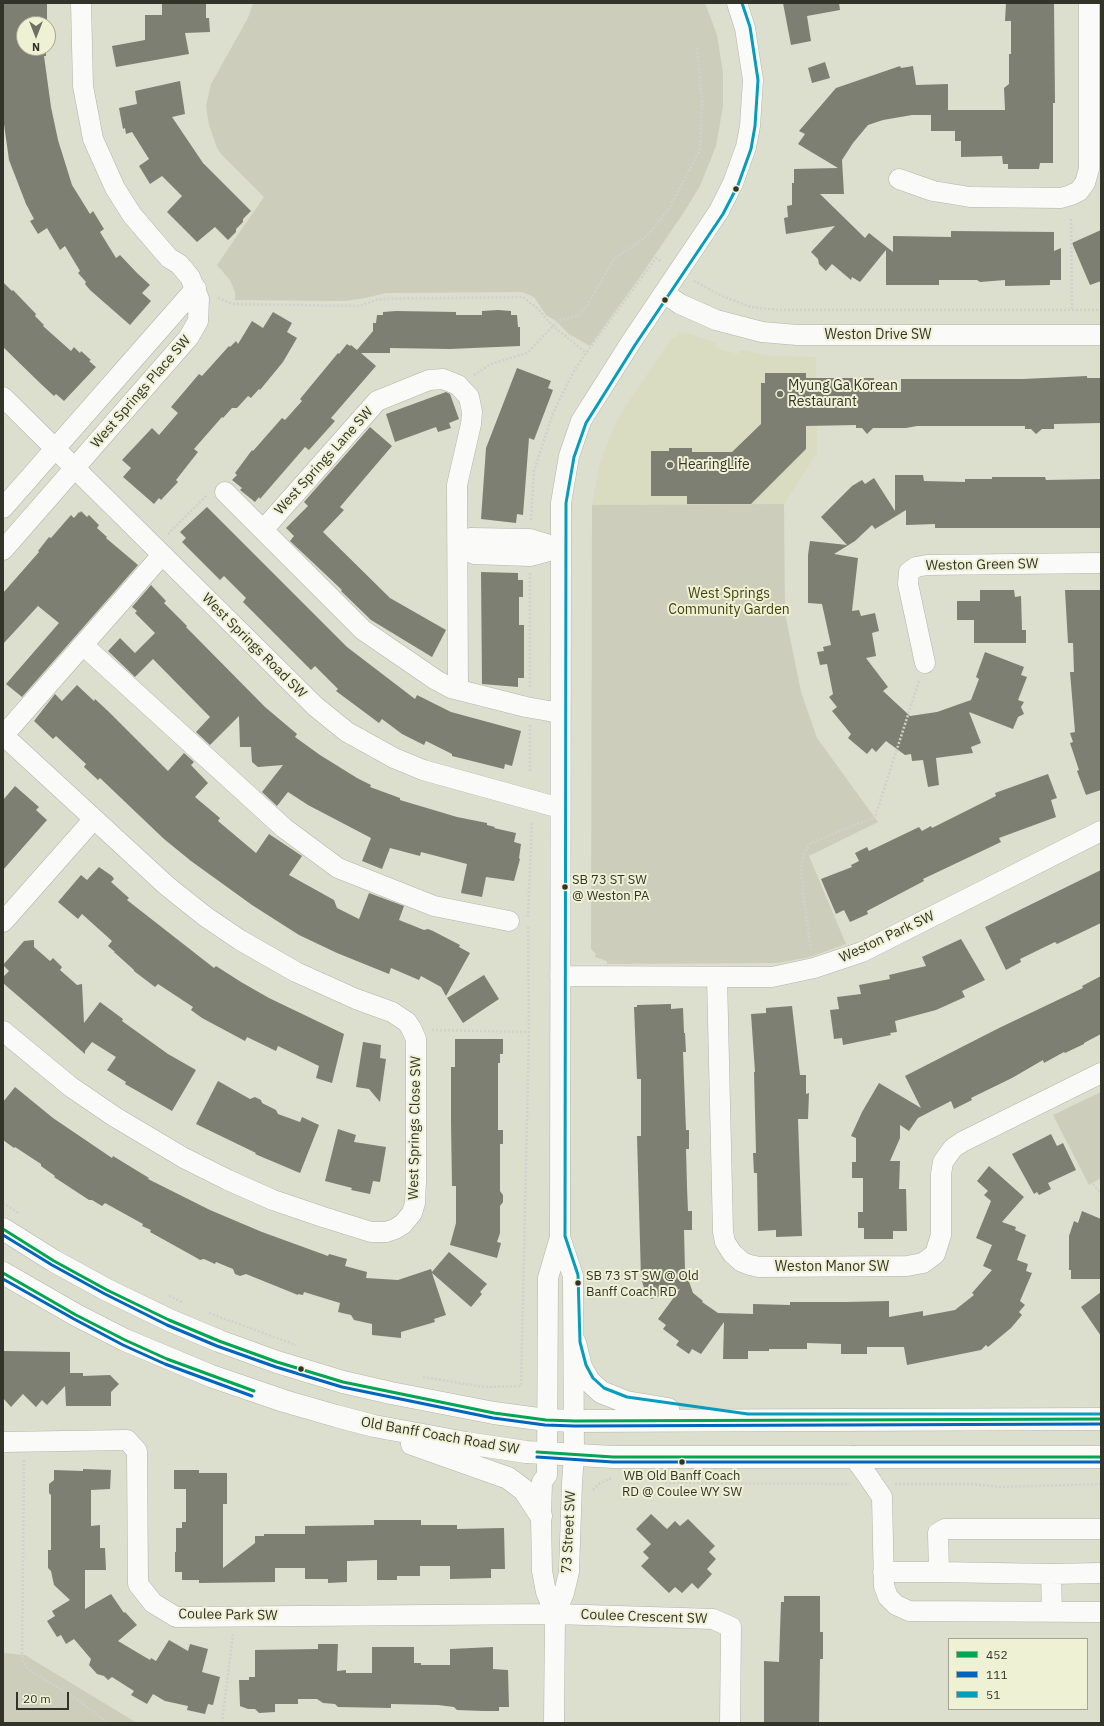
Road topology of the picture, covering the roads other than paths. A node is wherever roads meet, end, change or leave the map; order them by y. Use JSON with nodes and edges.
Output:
{"nodes":[{"id":1,"x":81,"y":3,"type":"edge"},
{"id":2,"x":737,"y":3,"type":"edge"},
{"id":3,"x":1089,"y":3,"type":"edge"},
{"id":4,"x":899,"y":179,"type":"dead end"},
{"id":5,"x":196,"y":288,"type":"junction"},
{"id":6,"x":664,"y":293,"type":"junction"},
{"id":7,"x":1101,"y":335,"type":"edge"},
{"id":8,"x":3,"y":397,"type":"edge"},
{"id":9,"x":55,"y":448,"type":"junction"},
{"id":10,"x":75,"y":468,"type":"junction"},
{"id":11,"x":225,"y":492,"type":"road end"},
{"id":12,"x":3,"y":508,"type":"edge"},
{"id":13,"x":263,"y":530,"type":"junction"},
{"id":14,"x":459,"y":545,"type":"junction"},
{"id":15,"x":560,"y":548,"type":"junction"},
{"id":16,"x":3,"y":550,"type":"edge"},
{"id":17,"x":159,"y":551,"type":"junction"},
{"id":18,"x":1101,"y":563,"type":"edge"},
{"id":19,"x":83,"y":645,"type":"junction"},
{"id":20,"x":925,"y":663,"type":"road end"},
{"id":21,"x":458,"y":690,"type":"junction"},
{"id":22,"x":560,"y":713,"type":"junction"},
{"id":23,"x":3,"y":736,"type":"edge"},
{"id":24,"x":560,"y":808,"type":"junction"},
{"id":25,"x":93,"y":820,"type":"junction"},
{"id":26,"x":1101,"y":831,"type":"edge"},
{"id":27,"x":509,"y":921,"type":"dead end"},
{"id":28,"x":3,"y":922,"type":"edge"},
{"id":29,"x":560,"y":976,"type":"junction"},
{"id":30,"x":717,"y":976,"type":"junction"},
{"id":31,"x":3,"y":1031,"type":"edge"},
{"id":32,"x":1101,"y":1073,"type":"edge"},
{"id":33,"x":3,"y":1229,"type":"edge"},
{"id":34,"x":560,"y":1237,"type":"junction"},
{"id":35,"x":3,"y":1273,"type":"edge"},
{"id":36,"x":575,"y":1343,"type":"junction"},
{"id":37,"x":336,"y":1416,"type":"junction"},
{"id":38,"x":748,"y":1419,"type":"junction"},
{"id":39,"x":1101,"y":1419,"type":"edge"},
{"id":40,"x":546,"y":1420,"type":"junction"},
{"id":41,"x":575,"y":1420,"type":"junction"},
{"id":42,"x":3,"y":1442,"type":"edge"},
{"id":43,"x":546,"y":1453,"type":"junction"},
{"id":44,"x":574,"y":1455,"type":"junction"},
{"id":45,"x":853,"y":1456,"type":"junction"},
{"id":46,"x":1101,"y":1458,"type":"edge"},
{"id":47,"x":541,"y":1516,"type":"junction"},
{"id":48,"x":1101,"y":1529,"type":"edge"},
{"id":49,"x":883,"y":1572,"type":"junction"},
{"id":50,"x":939,"y":1572,"type":"junction"},
{"id":51,"x":1101,"y":1573,"type":"edge"},
{"id":52,"x":1051,"y":1574,"type":"junction"},
{"id":53,"x":1052,"y":1611,"type":"junction"},
{"id":54,"x":1101,"y":1612,"type":"edge"},
{"id":55,"x":554,"y":1614,"type":"junction"},
{"id":56,"x":554,"y":1723,"type":"edge"},
{"id":57,"x":730,"y":1723,"type":"edge"}],
"edges":[{"from":1,"to":5,"type":"street","name":"West Springs Place SW"},
{"from":2,"to":6,"type":"street","name":"73 Street SW"},
{"from":3,"to":4,"type":"street"},
{"from":5,"to":9,"type":"street","name":"West Springs Place SW"},
{"from":5,"to":10,"type":"street","name":"West Springs Place SW"},
{"from":6,"to":7,"type":"street","name":"Weston Drive SW"},
{"from":6,"to":15,"type":"street","name":"73 Street SW"},
{"from":8,"to":9,"type":"street","name":"West Springs Road SW"},
{"from":9,"to":10,"type":"street","name":"West Springs Road SW"},
{"from":9,"to":12,"type":"street","name":"West Springs Place SW"},
{"from":10,"to":16,"type":"street","name":"West Springs Place SW"},
{"from":10,"to":17,"type":"street","name":"West Springs Road SW"},
{"from":11,"to":13,"type":"street"},
{"from":13,"to":14,"type":"street","name":"West Springs Lane SW"},
{"from":13,"to":21,"type":"street"},
{"from":14,"to":15,"type":"street"},
{"from":14,"to":21,"type":"street"},
{"from":15,"to":22,"type":"street","name":"73 Street SW"},
{"from":17,"to":19,"type":"street"},
{"from":17,"to":24,"type":"street","name":"West Springs Road SW"},
{"from":18,"to":20,"type":"street","name":"Weston Green SW"},
{"from":19,"to":23,"type":"street"},
{"from":19,"to":27,"type":"street"},
{"from":21,"to":22,"type":"street"},
{"from":22,"to":24,"type":"street","name":"73 Street SW"},
{"from":23,"to":25,"type":"street"},
{"from":24,"to":29,"type":"street","name":"73 Street SW"},
{"from":25,"to":28,"type":"street"},
{"from":25,"to":31,"type":"street","name":"West Springs Close SW"},
{"from":26,"to":30,"type":"street","name":"Weston Park SW"},
{"from":29,"to":30,"type":"street","name":"Weston Park SW"},
{"from":29,"to":34,"type":"street","name":"73 Street SW"},
{"from":30,"to":32,"type":"street","name":"Weston Manor SW"},
{"from":33,"to":40,"type":"main road"},
{"from":34,"to":36,"type":"street","name":"73 Street SW"},
{"from":34,"to":40,"type":"street","name":"73 Street SW"},
{"from":35,"to":37,"type":"main road","name":"Old Banff Coach Road SW"},
{"from":36,"to":38,"type":"main road"},
{"from":36,"to":41,"type":"street","name":"73 Street SW"},
{"from":37,"to":43,"type":"main road","name":"Old Banff Coach Road SW"},
{"from":37,"to":47,"type":"main road"},
{"from":38,"to":39,"type":"main road"},
{"from":38,"to":41,"type":"main road"},
{"from":40,"to":41,"type":"main road"},
{"from":40,"to":43,"type":"street","name":"73 Street SW"},
{"from":41,"to":44,"type":"street","name":"73 Street SW"},
{"from":42,"to":55,"type":"street","name":"Coulee Park SW"},
{"from":43,"to":44,"type":"main road","name":"Old Banff Coach Road SW"},
{"from":43,"to":47,"type":"street","name":"73 Street SW"},
{"from":44,"to":45,"type":"main road","name":"Old Banff Coach Road SW"},
{"from":44,"to":55,"type":"street","name":"73 Street SW"},
{"from":45,"to":46,"type":"main road","name":"Old Banff Coach Road SW"},
{"from":45,"to":49,"type":"street"},
{"from":47,"to":55,"type":"street","name":"73 Street SW"},
{"from":48,"to":50,"type":"street"},
{"from":49,"to":50,"type":"street"},
{"from":49,"to":53,"type":"street"},
{"from":50,"to":52,"type":"street"},
{"from":51,"to":52,"type":"street"},
{"from":52,"to":53,"type":"street"},
{"from":53,"to":54,"type":"street"},
{"from":55,"to":56,"type":"street"},
{"from":55,"to":57,"type":"street","name":"Coulee Crescent SW"}]}
